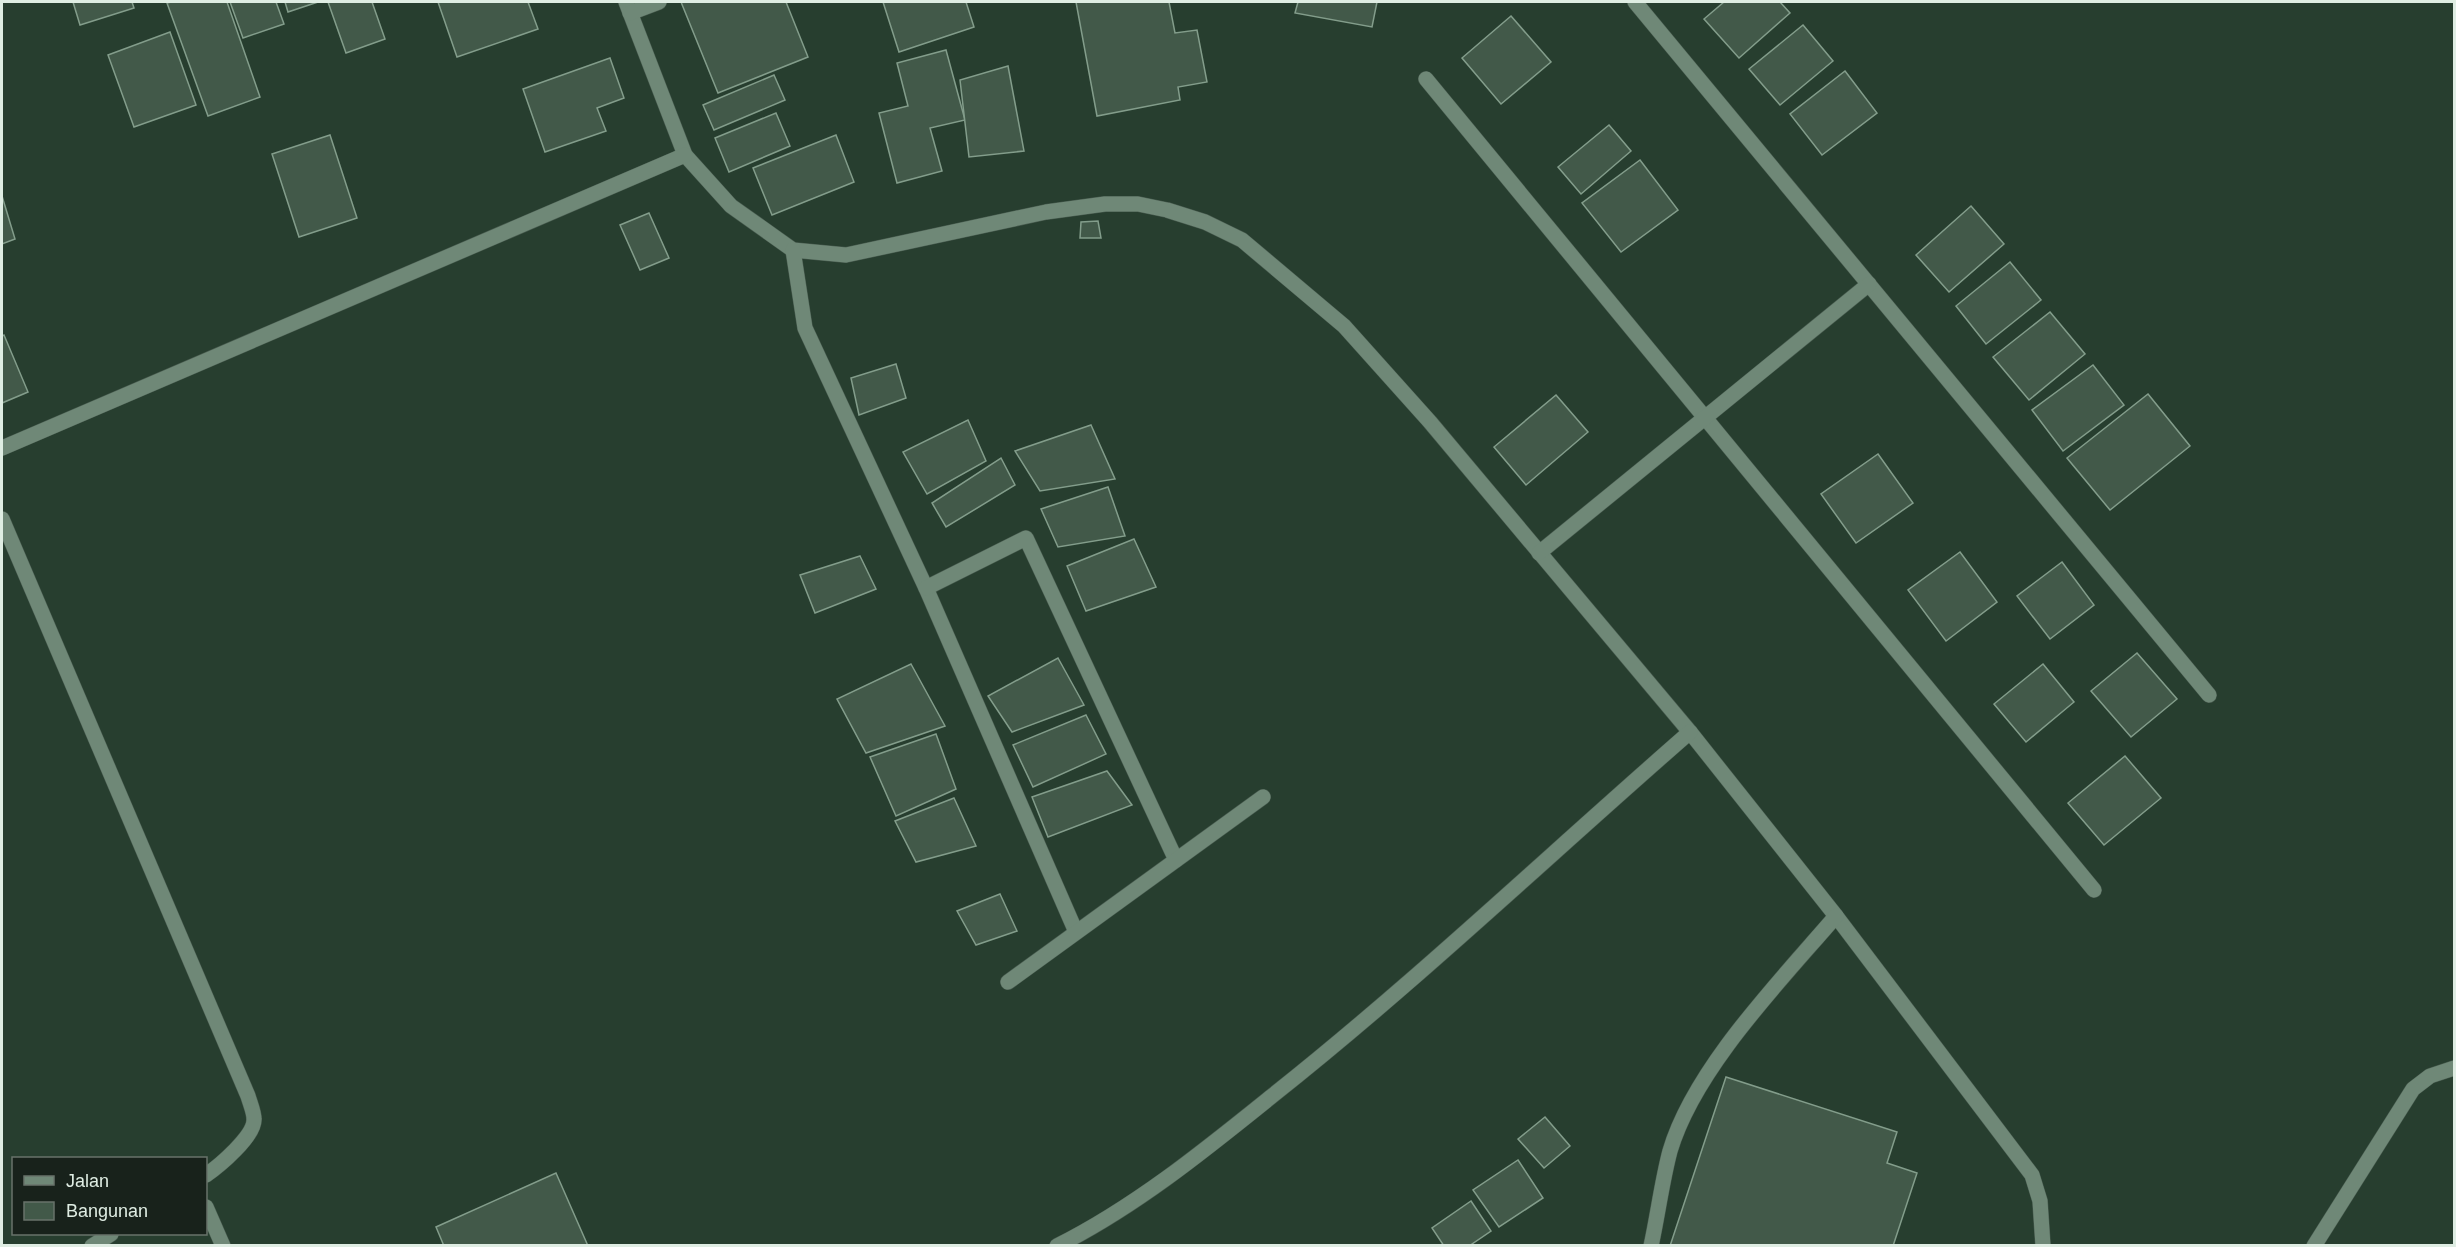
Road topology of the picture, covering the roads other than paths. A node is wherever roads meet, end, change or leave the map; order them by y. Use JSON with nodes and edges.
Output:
{"nodes":[{"id":1,"x":659,"y":2,"type":"edge"},
{"id":2,"x":1635,"y":2,"type":"edge"},
{"id":3,"x":628,"y":7,"type":"edge"},
{"id":4,"x":1425,"y":80,"type":"dead end"},
{"id":5,"x":685,"y":155,"type":"junction"},
{"id":6,"x":793,"y":250,"type":"junction"},
{"id":7,"x":1869,"y":284,"type":"junction"},
{"id":8,"x":1704,"y":418,"type":"junction"},
{"id":9,"x":2,"y":448,"type":"edge"},
{"id":10,"x":2,"y":519,"type":"edge"},
{"id":11,"x":1539,"y":553,"type":"junction"},
{"id":12,"x":926,"y":588,"type":"junction"},
{"id":13,"x":2209,"y":695,"type":"dead end"},
{"id":14,"x":1690,"y":732,"type":"junction"},
{"id":15,"x":1263,"y":797,"type":"dead end"},
{"id":16,"x":1176,"y":860,"type":"junction"},
{"id":17,"x":2094,"y":890,"type":"dead end"},
{"id":18,"x":1836,"y":916,"type":"junction"},
{"id":19,"x":1076,"y":932,"type":"junction"},
{"id":20,"x":1008,"y":982,"type":"dead end"},
{"id":21,"x":2454,"y":1068,"type":"edge"},
{"id":22,"x":207,"y":1174,"type":"edge"},
{"id":23,"x":207,"y":1209,"type":"edge"},
{"id":24,"x":108,"y":1235,"type":"edge"},
{"id":25,"x":92,"y":1245,"type":"edge"},
{"id":26,"x":224,"y":1245,"type":"edge"},
{"id":27,"x":1057,"y":1245,"type":"edge"},
{"id":28,"x":1651,"y":1245,"type":"edge"},
{"id":29,"x":2043,"y":1245,"type":"edge"},
{"id":30,"x":2314,"y":1245,"type":"edge"}],
"edges":[{"from":1,"to":3,"type":"street"},
{"from":2,"to":7,"type":"street"},
{"from":3,"to":5,"type":"street"},
{"from":4,"to":8,"type":"street"},
{"from":5,"to":6,"type":"street"},
{"from":5,"to":9,"type":"street"},
{"from":6,"to":11,"type":"street"},
{"from":6,"to":12,"type":"street"},
{"from":7,"to":8,"type":"street"},
{"from":7,"to":13,"type":"street"},
{"from":8,"to":11,"type":"street"},
{"from":8,"to":17,"type":"street"},
{"from":10,"to":22,"type":"street"},
{"from":11,"to":14,"type":"street"},
{"from":12,"to":16,"type":"street"},
{"from":12,"to":19,"type":"street"},
{"from":14,"to":18,"type":"street"},
{"from":14,"to":27,"type":"street"},
{"from":15,"to":16,"type":"street"},
{"from":16,"to":19,"type":"street"},
{"from":18,"to":28,"type":"street"},
{"from":18,"to":29,"type":"street"},
{"from":19,"to":20,"type":"street"},
{"from":21,"to":30,"type":"street"},
{"from":23,"to":26,"type":"street"},
{"from":24,"to":25,"type":"street"}]}
